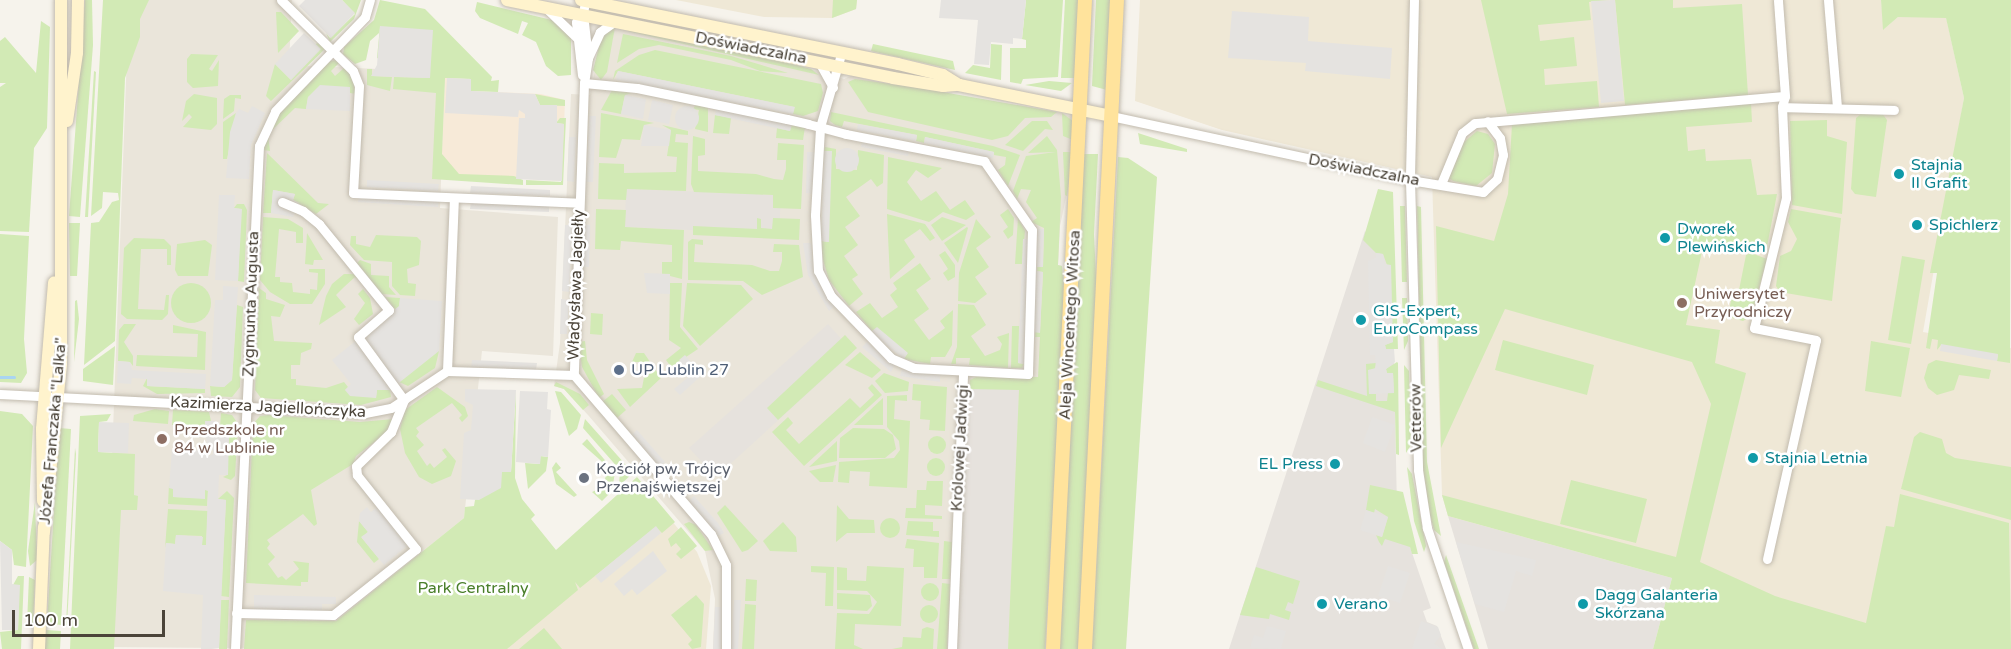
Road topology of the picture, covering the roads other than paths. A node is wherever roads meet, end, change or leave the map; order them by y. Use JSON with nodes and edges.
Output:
{"nodes":[{"id":1,"x":61,"y":0,"type":"edge"},
{"id":2,"x":78,"y":0,"type":"edge"},
{"id":3,"x":281,"y":0,"type":"edge"},
{"id":4,"x":370,"y":0,"type":"edge"},
{"id":5,"x":507,"y":0,"type":"edge"},
{"id":6,"x":583,"y":0,"type":"edge"},
{"id":7,"x":1085,"y":0,"type":"edge"},
{"id":8,"x":1117,"y":0,"type":"edge"},
{"id":9,"x":1414,"y":0,"type":"edge"},
{"id":10,"x":1778,"y":0,"type":"edge"},
{"id":11,"x":1828,"y":0,"type":"edge"},
{"id":12,"x":543,"y":8,"type":"junction"},
{"id":13,"x":583,"y":14,"type":"junction"},
{"id":14,"x":615,"y":21,"type":"junction"},
{"id":15,"x":576,"y":37,"type":"junction"},
{"id":16,"x":333,"y":51,"type":"junction"},
{"id":17,"x":842,"y":51,"type":"junction"},
{"id":18,"x":588,"y":58,"type":"junction"},
{"id":19,"x":819,"y":62,"type":"junction"},
{"id":20,"x":839,"y":66,"type":"junction"},
{"id":21,"x":584,"y":83,"type":"junction"},
{"id":22,"x":959,"y":85,"type":"junction"},
{"id":23,"x":833,"y":87,"type":"junction"},
{"id":24,"x":1785,"y":96,"type":"junction"},
{"id":25,"x":1782,"y":107,"type":"junction"},
{"id":26,"x":1837,"y":108,"type":"junction"},
{"id":27,"x":1080,"y":109,"type":"junction"},
{"id":28,"x":1894,"y":110,"type":"dead end"},
{"id":29,"x":1111,"y":116,"type":"junction"},
{"id":30,"x":1487,"y":121,"type":"junction"},
{"id":31,"x":820,"y":127,"type":"junction"},
{"id":32,"x":64,"y":137,"type":"junction"},
{"id":33,"x":1410,"y":180,"type":"junction"},
{"id":34,"x":1441,"y":184,"type":"junction"},
{"id":35,"x":454,"y":198,"type":"junction"},
{"id":36,"x":282,"y":202,"type":"dead end"},
{"id":37,"x":579,"y":203,"type":"junction"},
{"id":38,"x":60,"y":221,"type":"junction"},
{"id":39,"x":447,"y":371,"type":"junction"},
{"id":40,"x":963,"y":371,"type":"junction"},
{"id":41,"x":574,"y":375,"type":"junction"},
{"id":42,"x":0,"y":394,"type":"edge"},
{"id":43,"x":45,"y":395,"type":"junction"},
{"id":44,"x":59,"y":396,"type":"junction"},
{"id":45,"x":404,"y":400,"type":"junction"},
{"id":46,"x":247,"y":407,"type":"junction"},
{"id":47,"x":44,"y":532,"type":"junction"},
{"id":48,"x":1767,"y":559,"type":"dead end"},
{"id":49,"x":236,"y":613,"type":"junction"},
{"id":50,"x":39,"y":649,"type":"edge"},
{"id":51,"x":235,"y":649,"type":"edge"},
{"id":52,"x":726,"y":649,"type":"edge"},
{"id":53,"x":951,"y":649,"type":"edge"},
{"id":54,"x":1053,"y":649,"type":"edge"},
{"id":55,"x":1085,"y":649,"type":"edge"},
{"id":56,"x":1468,"y":649,"type":"edge"}],
"edges":[{"from":1,"to":32,"type":"street","name":"Józefa Franczaka \"Lalka\""},
{"from":2,"to":32,"type":"street","name":"Józefa Franczaka \"Lalka\""},
{"from":3,"to":16,"type":"street"},
{"from":4,"to":16,"type":"street","name":"Zygmunta Augusta"},
{"from":5,"to":12,"type":"street","name":"Doświadczalna"},
{"from":6,"to":13,"type":"street","name":"Władysława Jagiełły"},
{"from":6,"to":17,"type":"street","name":"Doświadczalna"},
{"from":7,"to":27,"type":"main road","name":"Aleja Wincentego Witosa"},
{"from":8,"to":29,"type":"main road","name":"Aleja Wincentego Witosa"},
{"from":9,"to":33,"type":"street","name":"Vetterów"},
{"from":10,"to":24,"type":"street"},
{"from":11,"to":26,"type":"street"},
{"from":12,"to":13,"type":"street","name":"Doświadczalna"},
{"from":12,"to":15,"type":"street","name":"Doświadczalna"},
{"from":13,"to":14,"type":"street","name":"Doświadczalna"},
{"from":13,"to":15,"type":"street","name":"Władysława Jagiełły"},
{"from":13,"to":18,"type":"street","name":"Władysława Jagiełły"},
{"from":14,"to":18,"type":"street","name":"Władysława Jagiełły"},
{"from":14,"to":19,"type":"street","name":"Doświadczalna"},
{"from":15,"to":21,"type":"street","name":"Władysława Jagiełły"},
{"from":16,"to":35,"type":"street"},
{"from":16,"to":46,"type":"street","name":"Zygmunta Augusta"},
{"from":17,"to":20,"type":"street","name":"Królowej Jadwigi"},
{"from":17,"to":22,"type":"street","name":"Doświadczalna"},
{"from":18,"to":21,"type":"street","name":"Władysława Jagiełły"},
{"from":19,"to":20,"type":"street","name":"Doświadczalna"},
{"from":19,"to":23,"type":"street"},
{"from":20,"to":22,"type":"street","name":"Doświadczalna"},
{"from":20,"to":23,"type":"street","name":"Królowej Jadwigi"},
{"from":21,"to":31,"type":"street"},
{"from":21,"to":37,"type":"street","name":"Władysława Jagiełły"},
{"from":22,"to":27,"type":"street","name":"Doświadczalna"},
{"from":23,"to":31,"type":"street","name":"Królowej Jadwigi"},
{"from":24,"to":25,"type":"street"},
{"from":24,"to":30,"type":"street","name":"Doświadczalna"},
{"from":25,"to":26,"type":"street"},
{"from":25,"to":48,"type":"street"},
{"from":26,"to":28,"type":"street"},
{"from":27,"to":29,"type":"street","name":"Doświadczalna"},
{"from":27,"to":54,"type":"main road","name":"Aleja Wincentego Witosa"},
{"from":29,"to":33,"type":"street","name":"Doświadczalna"},
{"from":29,"to":55,"type":"main road","name":"Aleja Wincentego Witosa"},
{"from":30,"to":34,"type":"street","name":"Doświadczalna"},
{"from":30,"to":34,"type":"street"},
{"from":31,"to":40,"type":"street","name":"Królowej Jadwigi"},
{"from":31,"to":40,"type":"street"},
{"from":32,"to":38,"type":"street","name":"Józefa Franczaka \"Lalka\""},
{"from":33,"to":34,"type":"street","name":"Doświadczalna"},
{"from":33,"to":56,"type":"street","name":"Vetterów"},
{"from":35,"to":37,"type":"street"},
{"from":35,"to":39,"type":"street"},
{"from":36,"to":45,"type":"street"},
{"from":37,"to":41,"type":"street","name":"Władysława Jagiełły"},
{"from":38,"to":43,"type":"street","name":"Józefa Franczaka \"Lalka\""},
{"from":38,"to":44,"type":"street","name":"Józefa Franczaka \"Lalka\""},
{"from":39,"to":41,"type":"street"},
{"from":39,"to":45,"type":"street","name":"Kazimierza Jagiellończyka"},
{"from":40,"to":53,"type":"street","name":"Królowej Jadwigi"},
{"from":41,"to":52,"type":"street","name":"Władysława Jagiełły"},
{"from":42,"to":43,"type":"street","name":"Kazimierza Jagiellończyka"},
{"from":43,"to":44,"type":"street","name":"Kazimierza Jagiellończyka"},
{"from":43,"to":47,"type":"street","name":"Józefa Franczaka \"Lalka\""},
{"from":44,"to":46,"type":"street","name":"Kazimierza Jagiellończyka"},
{"from":44,"to":47,"type":"street","name":"Józefa Franczaka \"Lalka\""},
{"from":45,"to":46,"type":"street","name":"Kazimierza Jagiellończyka"},
{"from":45,"to":49,"type":"street"},
{"from":46,"to":49,"type":"street","name":"Zygmunta Augusta"},
{"from":47,"to":50,"type":"street","name":"Józefa Franczaka \"Lalka\""},
{"from":49,"to":51,"type":"street","name":"Zygmunta Augusta"}]}
